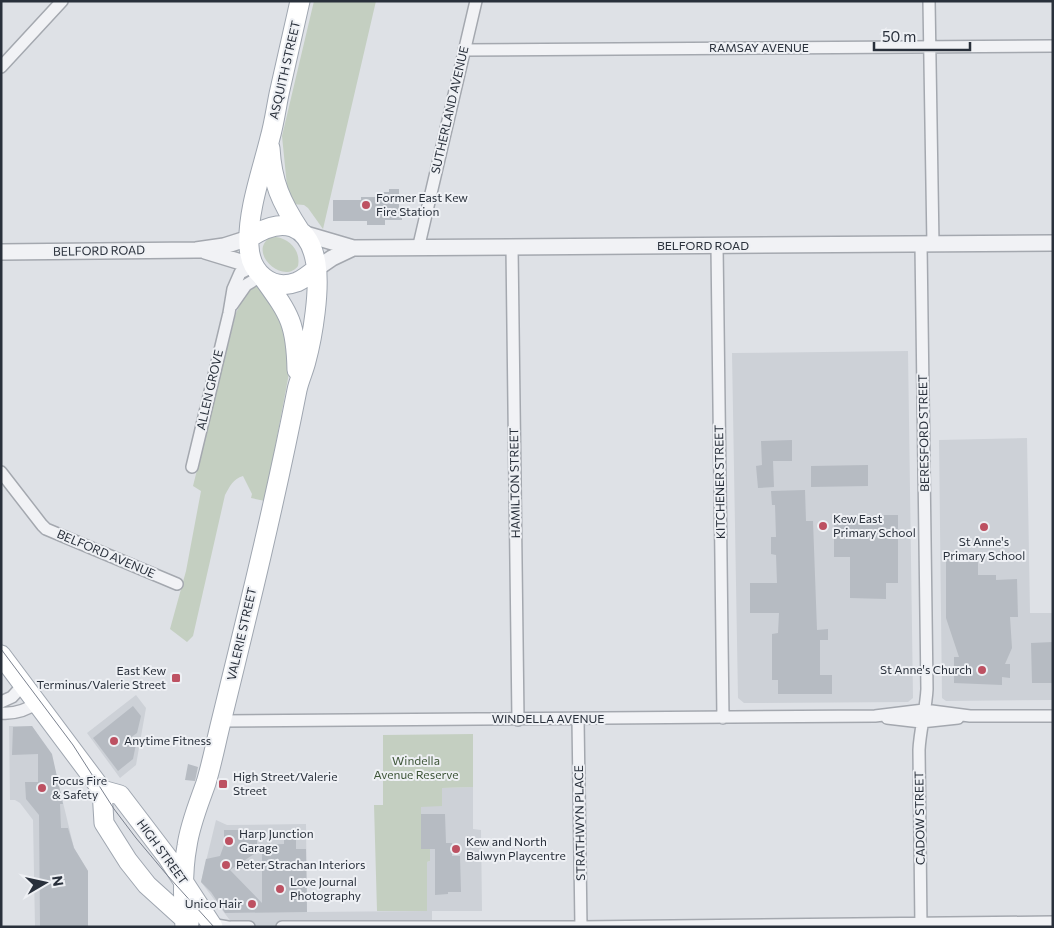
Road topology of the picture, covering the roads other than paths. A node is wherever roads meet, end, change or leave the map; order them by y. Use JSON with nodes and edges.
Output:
{"nodes":[{"id":1,"x":62,"y":1,"type":"edge"},
{"id":2,"x":300,"y":1,"type":"edge"},
{"id":3,"x":476,"y":1,"type":"edge"},
{"id":4,"x":929,"y":1,"type":"edge"},
{"id":5,"x":930,"y":46,"type":"junction"},
{"id":6,"x":1053,"y":46,"type":"edge"},
{"id":7,"x":464,"y":50,"type":"junction"},
{"id":8,"x":1,"y":68,"type":"edge"},
{"id":9,"x":270,"y":139,"type":"junction"},
{"id":10,"x":301,"y":232,"type":"junction"},
{"id":11,"x":249,"y":238,"type":"junction"},
{"id":12,"x":1053,"y":243,"type":"edge"},
{"id":13,"x":927,"y":245,"type":"junction"},
{"id":14,"x":717,"y":246,"type":"junction"},
{"id":15,"x":512,"y":247,"type":"junction"},
{"id":16,"x":353,"y":248,"type":"junction"},
{"id":17,"x":418,"y":249,"type":"junction"},
{"id":18,"x":196,"y":250,"type":"junction"},
{"id":19,"x":1,"y":252,"type":"edge"},
{"id":20,"x":316,"y":269,"type":"junction"},
{"id":21,"x":258,"y":272,"type":"junction"},
{"id":22,"x":298,"y":386,"type":"junction"},
{"id":23,"x":192,"y":467,"type":"dead end"},
{"id":24,"x":1,"y":472,"type":"edge"},
{"id":25,"x":177,"y":584,"type":"dead end"},
{"id":26,"x":1,"y":655,"type":"edge"},
{"id":27,"x":24,"y":684,"type":"junction"},
{"id":28,"x":1,"y":702,"type":"edge"},
{"id":29,"x":38,"y":702,"type":"junction"},
{"id":30,"x":924,"y":710,"type":"junction"},
{"id":31,"x":1,"y":713,"type":"edge"},
{"id":32,"x":875,"y":716,"type":"junction"},
{"id":33,"x":970,"y":716,"type":"junction"},
{"id":34,"x":1053,"y":716,"type":"edge"},
{"id":35,"x":724,"y":718,"type":"junction"},
{"id":36,"x":578,"y":719,"type":"junction"},
{"id":37,"x":518,"y":720,"type":"junction"},
{"id":38,"x":221,"y":721,"type":"junction"},
{"id":39,"x":921,"y":722,"type":"junction"},
{"id":40,"x":102,"y":790,"type":"junction"},
{"id":41,"x":184,"y":881,"type":"junction"},
{"id":42,"x":1053,"y":922,"type":"edge"},
{"id":43,"x":197,"y":924,"type":"edge"},
{"id":44,"x":921,"y":925,"type":"edge"},
{"id":45,"x":229,"y":927,"type":"edge"},
{"id":46,"x":249,"y":927,"type":"edge"},
{"id":47,"x":282,"y":927,"type":"edge"},
{"id":48,"x":581,"y":927,"type":"edge"}],
"edges":[{"from":1,"to":8,"type":"street"},
{"from":2,"to":9,"type":"main road","name":"ASQUITH STREET"},
{"from":3,"to":7,"type":"street","name":"SUTHERLAND AVENUE"},
{"from":4,"to":5,"type":"street","name":"BERESFORD STREET"},
{"from":5,"to":6,"type":"street","name":"RAMSAY AVENUE"},
{"from":5,"to":7,"type":"street","name":"RAMSAY AVENUE"},
{"from":5,"to":13,"type":"street","name":"BERESFORD STREET"},
{"from":7,"to":17,"type":"street","name":"SUTHERLAND AVENUE"},
{"from":9,"to":10,"type":"main road","name":"ASQUITH STREET"},
{"from":9,"to":11,"type":"main road","name":"ASQUITH STREET"},
{"from":10,"to":11,"type":"main road"},
{"from":10,"to":16,"type":"street","name":"BELFORD ROAD"},
{"from":10,"to":20,"type":"main road"},
{"from":11,"to":18,"type":"street","name":"BELFORD ROAD"},
{"from":11,"to":21,"type":"main road"},
{"from":12,"to":13,"type":"street","name":"BELFORD ROAD"},
{"from":13,"to":14,"type":"street","name":"BELFORD ROAD"},
{"from":13,"to":30,"type":"street","name":"BERESFORD STREET"},
{"from":14,"to":15,"type":"street","name":"BELFORD ROAD"},
{"from":14,"to":35,"type":"street","name":"KITCHENER STREET"},
{"from":15,"to":17,"type":"street","name":"BELFORD ROAD"},
{"from":15,"to":37,"type":"street","name":"HAMILTON STREET"},
{"from":16,"to":17,"type":"street","name":"BELFORD ROAD"},
{"from":16,"to":20,"type":"street","name":"BELFORD ROAD"},
{"from":18,"to":19,"type":"street","name":"BELFORD ROAD"},
{"from":18,"to":21,"type":"street","name":"BELFORD ROAD"},
{"from":20,"to":21,"type":"main road"},
{"from":20,"to":22,"type":"main road","name":"VALERIE STREET"},
{"from":21,"to":22,"type":"main road","name":"VALERIE STREET"},
{"from":21,"to":23,"type":"street","name":"ALLEN GROVE"},
{"from":22,"to":38,"type":"main road","name":"VALERIE STREET"},
{"from":24,"to":25,"type":"street","name":"BELFORD AVENUE"},
{"from":26,"to":27,"type":"main road","name":"HIGH STREET"},
{"from":27,"to":28,"type":"street"},
{"from":27,"to":29,"type":"main road","name":"HIGH STREET"},
{"from":29,"to":31,"type":"street"},
{"from":29,"to":40,"type":"main road","name":"HIGH STREET"},
{"from":30,"to":32,"type":"street","name":"WINDELLA AVENUE"},
{"from":30,"to":33,"type":"street","name":"WINDELLA AVENUE"},
{"from":30,"to":39,"type":"street","name":"CADOW STREET"},
{"from":32,"to":35,"type":"street","name":"WINDELLA AVENUE"},
{"from":32,"to":39,"type":"street","name":"WINDELLA AVENUE"},
{"from":33,"to":34,"type":"street","name":"WINDELLA AVENUE"},
{"from":33,"to":39,"type":"street","name":"WINDELLA AVENUE"},
{"from":35,"to":36,"type":"street","name":"WINDELLA AVENUE"},
{"from":36,"to":37,"type":"street","name":"WINDELLA AVENUE"},
{"from":36,"to":48,"type":"street","name":"STRATHWYN PLACE"},
{"from":37,"to":38,"type":"street","name":"WINDELLA AVENUE"},
{"from":38,"to":41,"type":"main road","name":"VALERIE STREET"},
{"from":39,"to":44,"type":"street","name":"CADOW STREET"},
{"from":40,"to":41,"type":"main road","name":"HIGH STREET"},
{"from":40,"to":43,"type":"main road"},
{"from":41,"to":43,"type":"main road","name":"VALERIE STREET"},
{"from":41,"to":43,"type":"main road","name":"HIGH STREET"},
{"from":42,"to":44,"type":"street"},
{"from":43,"to":45,"type":"street"},
{"from":44,"to":48,"type":"street"},
{"from":45,"to":46,"type":"street"},
{"from":47,"to":48,"type":"street"}]}
